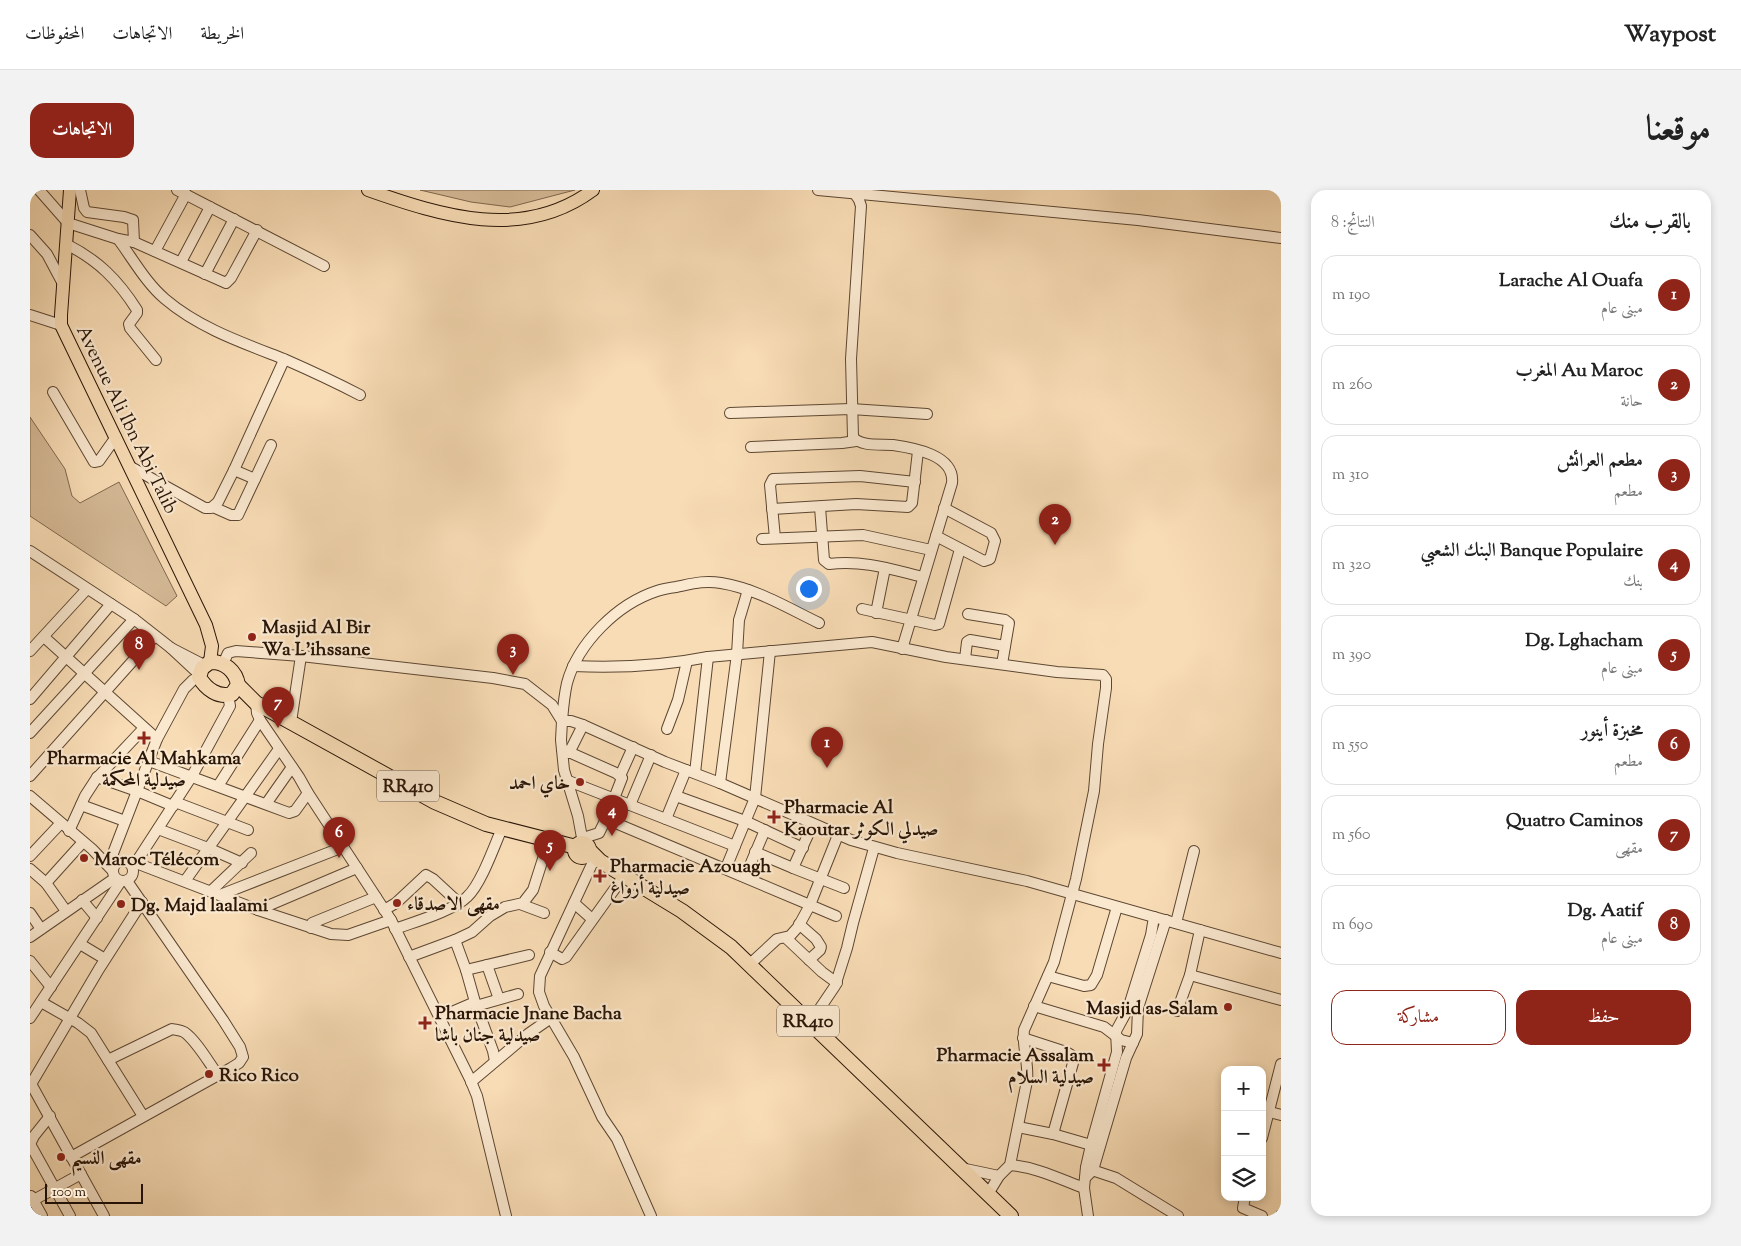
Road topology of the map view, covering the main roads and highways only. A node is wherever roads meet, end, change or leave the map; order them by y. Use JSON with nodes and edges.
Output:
{"nodes":[{"id":1,"x":70,"y":190,"type":"edge"},
{"id":2,"x":368,"y":190,"type":"edge"},
{"id":3,"x":593,"y":190,"type":"edge"},
{"id":4,"x":209,"y":667,"type":"junction"},
{"id":5,"x":238,"y":685,"type":"junction"},
{"id":6,"x":228,"y":695,"type":"junction"},
{"id":7,"x":253,"y":701,"type":"junction"},
{"id":8,"x":584,"y":850,"type":"junction"},
{"id":9,"x":1001,"y":1216,"type":"edge"},
{"id":10,"x":1011,"y":1216,"type":"edge"}],
"edges":[{"from":1,"to":4,"type":"main road","name":"Avenue Ali Ibn Abi Talib"},
{"from":2,"to":3,"type":"main road"},
{"from":4,"to":5,"type":"highway","number":"RR410"},
{"from":4,"to":6,"type":"highway","number":"RR410"},
{"from":5,"to":6,"type":"highway"},
{"from":5,"to":7,"type":"highway","number":"RR410"},
{"from":6,"to":7,"type":"highway","number":"RR410"},
{"from":7,"to":8,"type":"highway","number":"RR410"},
{"from":8,"to":9,"type":"highway","number":"RR410"},
{"from":8,"to":10,"type":"highway","number":"RR410"}]}
